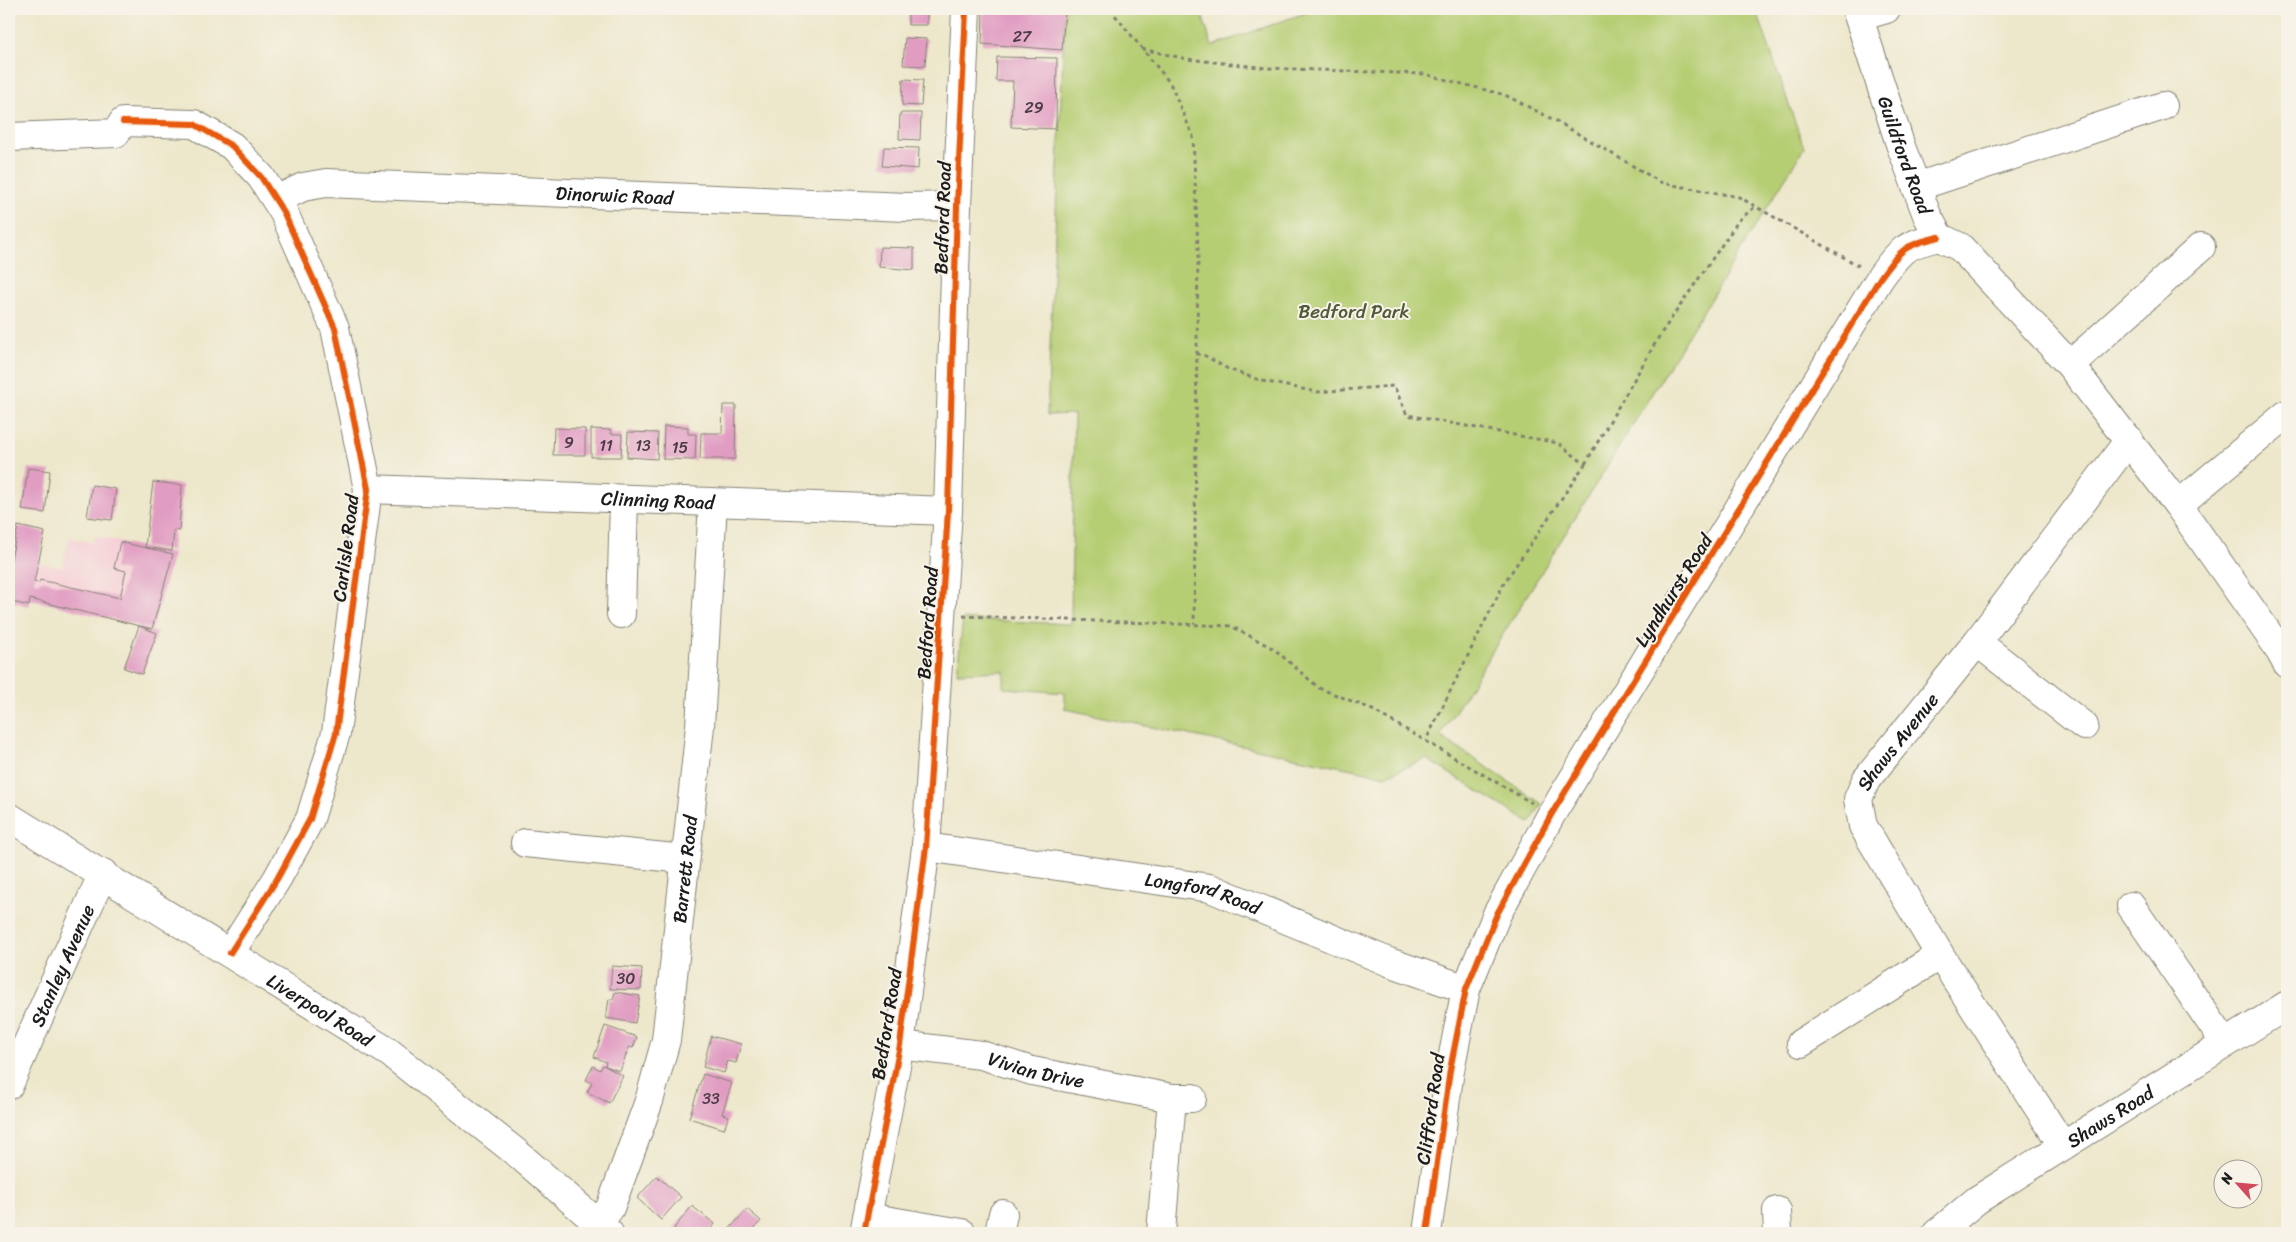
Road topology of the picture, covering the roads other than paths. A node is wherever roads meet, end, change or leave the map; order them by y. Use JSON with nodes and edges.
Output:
{"nodes":[{"id":1,"x":966,"y":9,"type":"edge"},
{"id":2,"x":1886,"y":9,"type":"edge"},
{"id":3,"x":1858,"y":13,"type":"edge"},
{"id":4,"x":2164,"y":106,"type":"dead end"},
{"id":5,"x":9,"y":138,"type":"edge"},
{"id":6,"x":1916,"y":187,"type":"junction"},
{"id":7,"x":276,"y":200,"type":"junction"},
{"id":8,"x":957,"y":206,"type":"junction"},
{"id":9,"x":1939,"y":237,"type":"junction"},
{"id":10,"x":2201,"y":247,"type":"dead end"},
{"id":11,"x":2070,"y":365,"type":"junction"},
{"id":12,"x":2287,"y":414,"type":"edge"},
{"id":13,"x":2129,"y":440,"type":"junction"},
{"id":14,"x":368,"y":489,"type":"junction"},
{"id":15,"x":624,"y":499,"type":"junction"},
{"id":16,"x":713,"y":503,"type":"junction"},
{"id":17,"x":2178,"y":505,"type":"junction"},
{"id":18,"x":948,"y":511,"type":"junction"},
{"id":19,"x":622,"y":614,"type":"dead end"},
{"id":20,"x":1977,"y":642,"type":"junction"},
{"id":21,"x":2284,"y":649,"type":"edge"},
{"id":22,"x":2084,"y":726,"type":"dead end"},
{"id":23,"x":9,"y":816,"type":"edge"},
{"id":24,"x":526,"y":842,"type":"dead end"},
{"id":25,"x":926,"y":846,"type":"junction"},
{"id":26,"x":685,"y":859,"type":"junction"},
{"id":27,"x":103,"y":873,"type":"junction"},
{"id":28,"x":2131,"y":906,"type":"dead end"},
{"id":29,"x":230,"y":953,"type":"junction"},
{"id":30,"x":1940,"y":955,"type":"junction"},
{"id":31,"x":1466,"y":989,"type":"junction"},
{"id":32,"x":2287,"y":1005,"type":"edge"},
{"id":33,"x":2225,"y":1043,"type":"junction"},
{"id":34,"x":1801,"y":1044,"type":"dead end"},
{"id":35,"x":900,"y":1045,"type":"junction"},
{"id":36,"x":9,"y":1085,"type":"edge"},
{"id":37,"x":2063,"y":1146,"type":"junction"},
{"id":38,"x":866,"y":1225,"type":"edge"},
{"id":39,"x":603,"y":1228,"type":"edge"},
{"id":40,"x":962,"y":1233,"type":"edge"},
{"id":41,"x":1161,"y":1233,"type":"edge"},
{"id":42,"x":1427,"y":1233,"type":"edge"},
{"id":43,"x":1937,"y":1233,"type":"edge"}],
"edges":[{"from":1,"to":8,"type":"street","name":"Bedford Road"},
{"from":2,"to":3,"type":"street"},
{"from":3,"to":6,"type":"street","name":"Guildford Road"},
{"from":4,"to":6,"type":"street"},
{"from":5,"to":7,"type":"street","name":"Carlisle Road"},
{"from":6,"to":9,"type":"street","name":"Guildford Road"},
{"from":7,"to":8,"type":"street","name":"Dinorwic Road"},
{"from":7,"to":14,"type":"street","name":"Carlisle Road"},
{"from":8,"to":18,"type":"street","name":"Bedford Road"},
{"from":9,"to":11,"type":"street","name":"Guildford Road"},
{"from":9,"to":31,"type":"street","name":"Lyndhurst Road"},
{"from":10,"to":11,"type":"street"},
{"from":11,"to":13,"type":"street","name":"Guildford Road"},
{"from":12,"to":17,"type":"street"},
{"from":13,"to":17,"type":"street","name":"Guildford Road"},
{"from":13,"to":20,"type":"street","name":"Shaws Avenue"},
{"from":14,"to":15,"type":"street","name":"Clinning Road"},
{"from":14,"to":29,"type":"street","name":"Carlisle Road"},
{"from":15,"to":16,"type":"street","name":"Clinning Road"},
{"from":15,"to":19,"type":"street"},
{"from":16,"to":18,"type":"street","name":"Clinning Road"},
{"from":16,"to":26,"type":"street","name":"Barrett Road"},
{"from":17,"to":21,"type":"street","name":"Guildford Road"},
{"from":18,"to":25,"type":"street","name":"Bedford Road"},
{"from":20,"to":22,"type":"street"},
{"from":20,"to":30,"type":"street","name":"Shaws Avenue"},
{"from":23,"to":27,"type":"street","name":"Liverpool Road"},
{"from":24,"to":26,"type":"street"},
{"from":25,"to":31,"type":"street","name":"Longford Road"},
{"from":25,"to":35,"type":"street","name":"Bedford Road"},
{"from":26,"to":39,"type":"street","name":"Barrett Road"},
{"from":27,"to":29,"type":"street","name":"Liverpool Road"},
{"from":27,"to":36,"type":"street","name":"Stanley Avenue"},
{"from":28,"to":33,"type":"street"},
{"from":29,"to":39,"type":"street","name":"Liverpool Road"},
{"from":30,"to":34,"type":"street"},
{"from":30,"to":37,"type":"street","name":"Shaws Avenue"},
{"from":31,"to":42,"type":"street","name":"Clifford Road"},
{"from":32,"to":33,"type":"street","name":"Shaws Road"},
{"from":33,"to":37,"type":"street","name":"Shaws Road"},
{"from":35,"to":38,"type":"street","name":"Bedford Road"},
{"from":35,"to":41,"type":"street","name":"Vivian Drive"},
{"from":37,"to":43,"type":"street","name":"Shaws Road"},
{"from":38,"to":40,"type":"street"}]}
